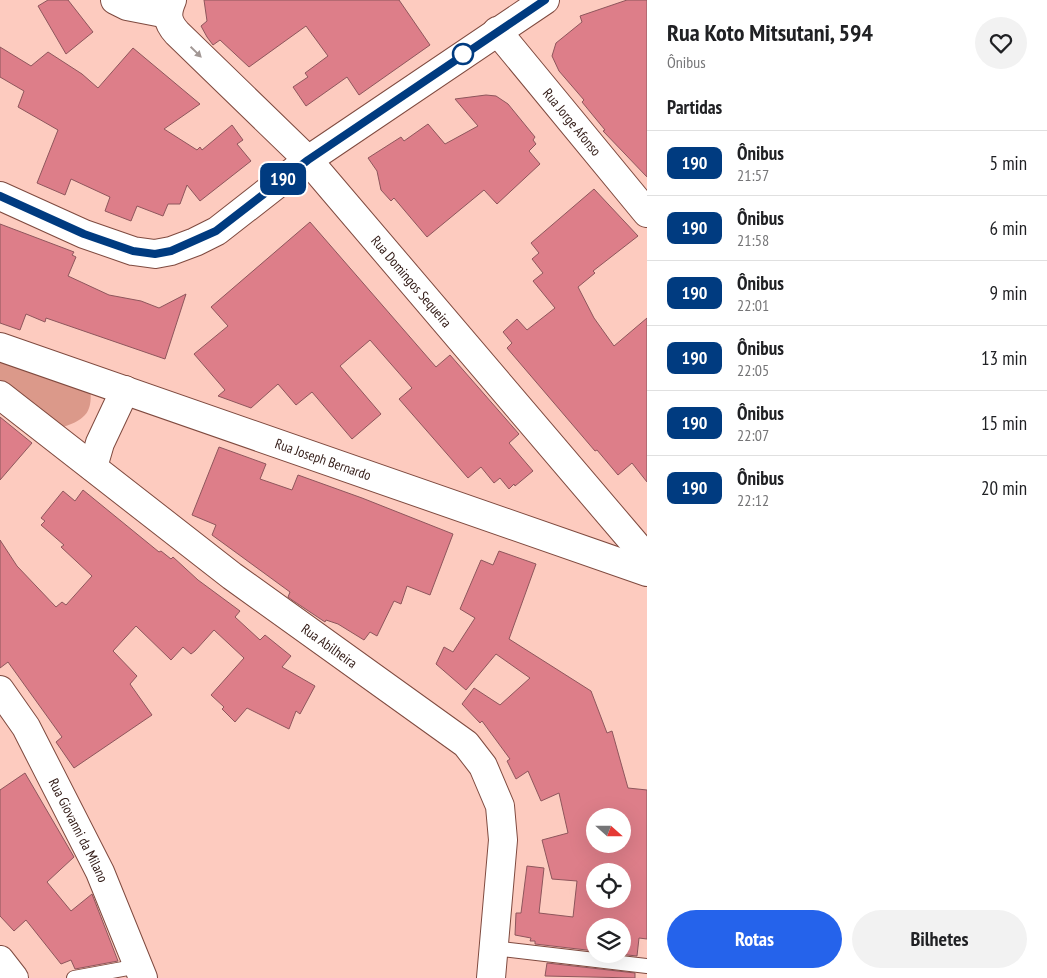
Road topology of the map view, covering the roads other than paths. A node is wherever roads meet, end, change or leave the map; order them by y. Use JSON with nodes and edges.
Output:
{"nodes":[{"id":1,"x":115,"y":0,"type":"edge"},
{"id":2,"x":545,"y":0,"type":"edge"},
{"id":3,"x":170,"y":7,"type":"edge"},
{"id":4,"x":497,"y":31,"type":"junction"},
{"id":5,"x":308,"y":160,"type":"junction"},
{"id":6,"x":0,"y":196,"type":"edge"},
{"id":7,"x":647,"y":213,"type":"edge"},
{"id":8,"x":0,"y":347,"type":"edge"},
{"id":9,"x":125,"y":390,"type":"junction"},
{"id":10,"x":0,"y":395,"type":"edge"},
{"id":11,"x":93,"y":467,"type":"junction"},
{"id":12,"x":647,"y":558,"type":"edge"},
{"id":13,"x":647,"y":572,"type":"edge"},
{"id":14,"x":0,"y":690,"type":"edge"},
{"id":15,"x":493,"y":948,"type":"junction"},
{"id":16,"x":0,"y":960,"type":"edge"},
{"id":17,"x":647,"y":966,"type":"edge"},
{"id":18,"x":141,"y":972,"type":"edge"},
{"id":19,"x":14,"y":978,"type":"edge"},
{"id":20,"x":74,"y":978,"type":"edge"},
{"id":21,"x":491,"y":978,"type":"edge"}],
"edges":[{"from":1,"to":3,"type":"street"},
{"from":2,"to":4,"type":"street"},
{"from":3,"to":5,"type":"street","name":"Rua Domingos Sequeira","one_way":true},
{"from":4,"to":5,"type":"street"},
{"from":4,"to":7,"type":"street","name":"Rua Jorge Afonso"},
{"from":5,"to":6,"type":"street"},
{"from":5,"to":12,"type":"street","name":"Rua Domingos Sequeira"},
{"from":8,"to":9,"type":"street","name":"Rua Joseph Bernardo"},
{"from":9,"to":11,"type":"street"},
{"from":9,"to":13,"type":"street","name":"Rua Joseph Bernardo"},
{"from":10,"to":11,"type":"street","name":"Rua Abilheira"},
{"from":11,"to":15,"type":"street","name":"Rua Abilheira"},
{"from":14,"to":18,"type":"street","name":"Rua Giovanni da Milano"},
{"from":15,"to":17,"type":"lane"},
{"from":15,"to":21,"type":"street","name":"Rua Abilheira"},
{"from":16,"to":19,"type":"street"},
{"from":18,"to":20,"type":"lane"}]}
